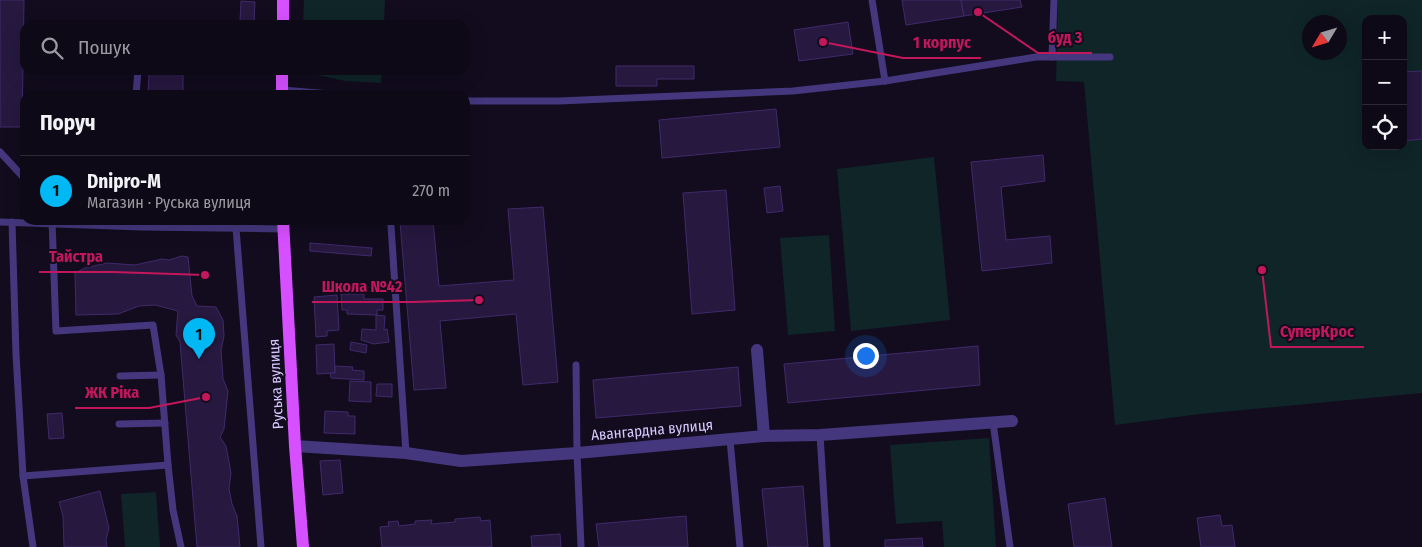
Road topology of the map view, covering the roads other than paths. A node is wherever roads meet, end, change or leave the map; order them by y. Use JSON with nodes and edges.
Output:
{"nodes":[{"id":1,"x":283,"y":0,"type":"edge"},
{"id":2,"x":872,"y":0,"type":"edge"},
{"id":3,"x":1054,"y":0,"type":"edge"},
{"id":4,"x":283,"y":20,"type":"edge"},
{"id":5,"x":1052,"y":57,"type":"junction"},
{"id":6,"x":1110,"y":57,"type":"dead end"},
{"id":7,"x":138,"y":75,"type":"edge"},
{"id":8,"x":282,"y":75,"type":"edge"},
{"id":9,"x":884,"y":81,"type":"junction"},
{"id":10,"x":136,"y":90,"type":"edge"},
{"id":11,"x":282,"y":90,"type":"edge"},
{"id":12,"x":470,"y":101,"type":"edge"},
{"id":13,"x":0,"y":152,"type":"edge"},
{"id":14,"x":20,"y":174,"type":"edge"},
{"id":15,"x":0,"y":222,"type":"edge"},
{"id":16,"x":12,"y":222,"type":"junction"},
{"id":17,"x":20,"y":222,"type":"edge"},
{"id":18,"x":52,"y":225,"type":"edge"},
{"id":19,"x":106,"y":225,"type":"edge"},
{"id":20,"x":283,"y":225,"type":"edge"},
{"id":21,"x":391,"y":226,"type":"dead end"},
{"id":22,"x":236,"y":228,"type":"junction"},
{"id":23,"x":757,"y":350,"type":"dead end"},
{"id":24,"x":576,"y":365,"type":"dead end"},
{"id":25,"x":162,"y":374,"type":"junction"},
{"id":26,"x":120,"y":376,"type":"dead end"},
{"id":27,"x":1012,"y":421,"type":"dead end"},
{"id":28,"x":993,"y":422,"type":"junction"},
{"id":29,"x":165,"y":423,"type":"junction"},
{"id":30,"x":118,"y":424,"type":"dead end"},
{"id":31,"x":820,"y":435,"type":"junction"},
{"id":32,"x":764,"y":436,"type":"junction"},
{"id":33,"x":730,"y":440,"type":"junction"},
{"id":34,"x":295,"y":446,"type":"junction"},
{"id":35,"x":406,"y":452,"type":"junction"},
{"id":36,"x":576,"y":453,"type":"junction"},
{"id":37,"x":168,"y":465,"type":"junction"},
{"id":38,"x":23,"y":476,"type":"junction"},
{"id":39,"x":33,"y":547,"type":"edge"},
{"id":40,"x":181,"y":547,"type":"edge"},
{"id":41,"x":261,"y":547,"type":"edge"},
{"id":42,"x":303,"y":547,"type":"edge"},
{"id":43,"x":581,"y":547,"type":"edge"},
{"id":44,"x":740,"y":547,"type":"edge"},
{"id":45,"x":827,"y":547,"type":"edge"},
{"id":46,"x":1010,"y":547,"type":"edge"}],
"edges":[{"from":1,"to":4,"type":"main road"},
{"from":2,"to":9,"type":"lane"},
{"from":3,"to":5,"type":"lane"},
{"from":5,"to":6,"type":"lane"},
{"from":5,"to":9,"type":"lane"},
{"from":7,"to":10,"type":"lane"},
{"from":8,"to":11,"type":"main road"},
{"from":9,"to":12,"type":"lane"},
{"from":13,"to":14,"type":"lane"},
{"from":15,"to":16,"type":"lane"},
{"from":16,"to":17,"type":"lane"},
{"from":16,"to":38,"type":"lane"},
{"from":18,"to":25,"type":"lane"},
{"from":19,"to":22,"type":"lane"},
{"from":20,"to":22,"type":"lane"},
{"from":20,"to":34,"type":"main road","name":"Руська вулиця"},
{"from":21,"to":35,"type":"lane"},
{"from":22,"to":41,"type":"lane"},
{"from":23,"to":32,"type":"street"},
{"from":24,"to":36,"type":"lane"},
{"from":25,"to":26,"type":"lane"},
{"from":25,"to":29,"type":"lane"},
{"from":27,"to":28,"type":"street","name":"Авангардна вулиця"},
{"from":28,"to":31,"type":"street","name":"Авангардна вулиця"},
{"from":28,"to":46,"type":"lane"},
{"from":29,"to":30,"type":"lane"},
{"from":29,"to":37,"type":"lane"},
{"from":31,"to":32,"type":"street","name":"Авангардна вулиця"},
{"from":31,"to":45,"type":"lane"},
{"from":32,"to":33,"type":"street","name":"Авангардна вулиця"},
{"from":33,"to":36,"type":"street","name":"Авангардна вулиця"},
{"from":33,"to":44,"type":"lane"},
{"from":34,"to":35,"type":"street","name":"Авангардна вулиця"},
{"from":34,"to":42,"type":"main road","name":"Руська вулиця"},
{"from":35,"to":36,"type":"street","name":"Авангардна вулиця"},
{"from":36,"to":43,"type":"lane"},
{"from":37,"to":38,"type":"lane"},
{"from":37,"to":40,"type":"lane"},
{"from":38,"to":39,"type":"lane"}]}
